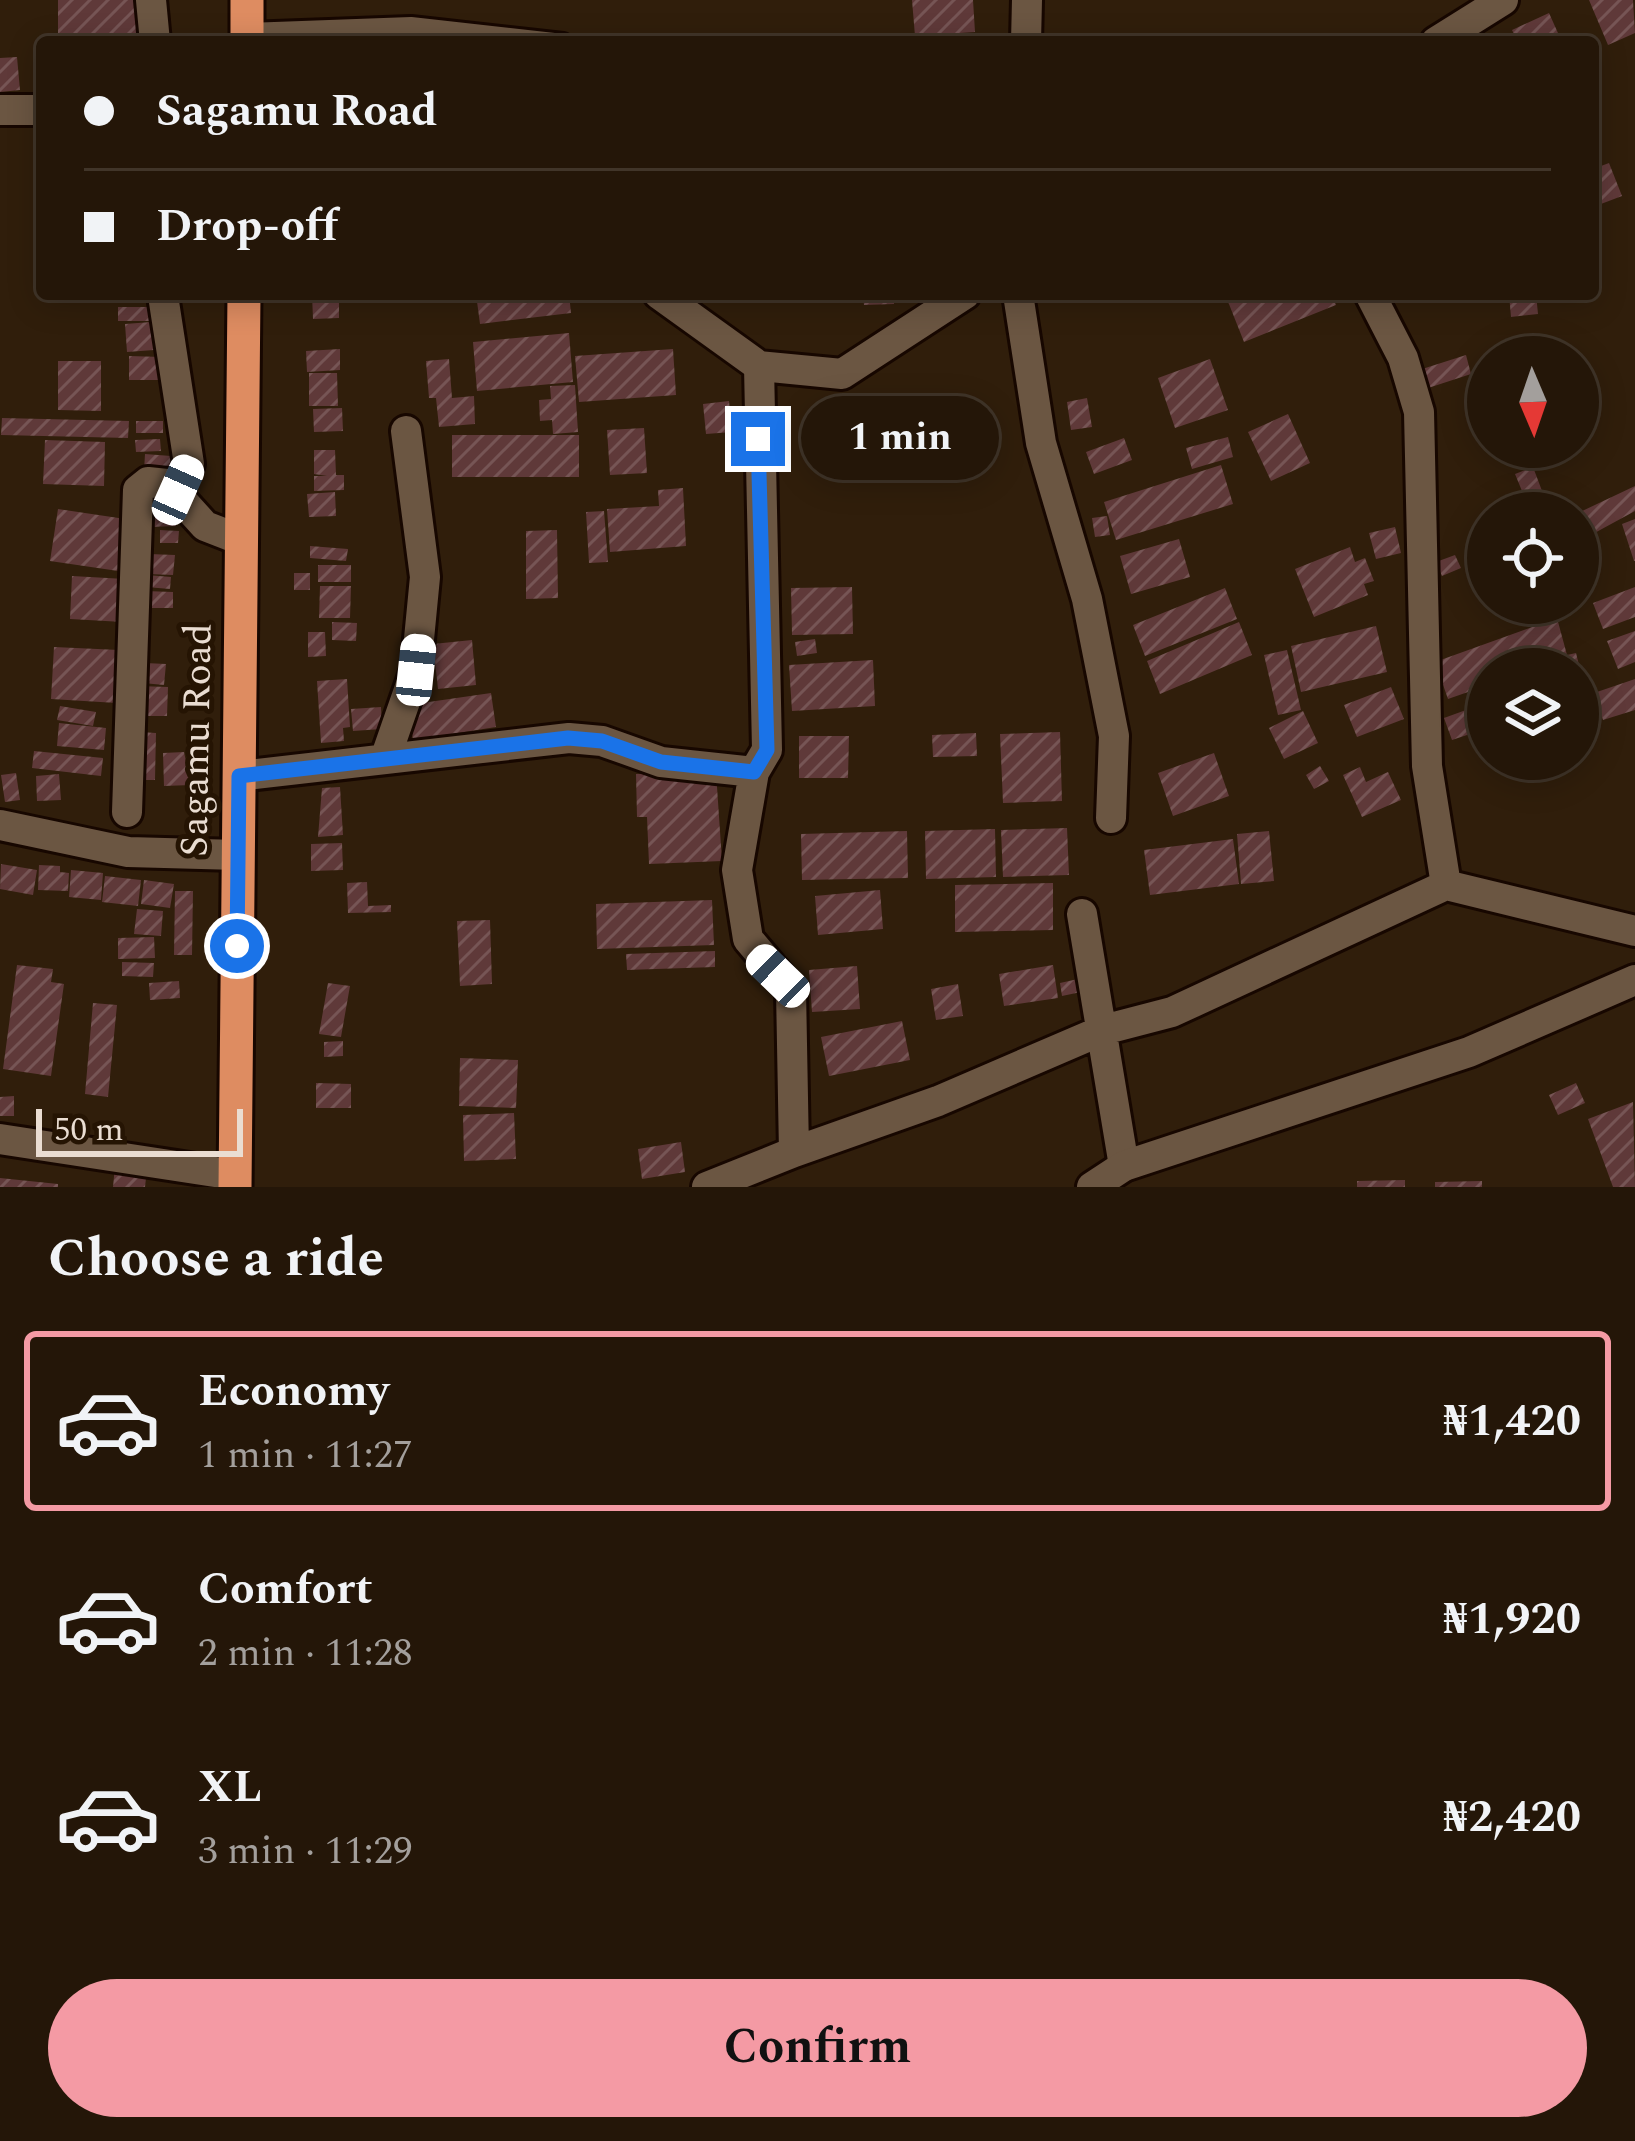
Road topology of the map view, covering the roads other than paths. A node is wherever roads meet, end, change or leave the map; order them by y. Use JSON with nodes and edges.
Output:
{"nodes":[{"id":1,"x":152,"y":0,"type":"edge"},
{"id":2,"x":1027,"y":0,"type":"edge"},
{"id":3,"x":1502,"y":0,"type":"edge"},
{"id":4,"x":247,"y":24,"type":"edge"},
{"id":5,"x":155,"y":36,"type":"edge"},
{"id":6,"x":509,"y":36,"type":"edge"},
{"id":7,"x":1026,"y":36,"type":"edge"},
{"id":8,"x":1445,"y":36,"type":"edge"},
{"id":9,"x":0,"y":110,"type":"edge"},
{"id":10,"x":36,"y":110,"type":"edge"},
{"id":11,"x":244,"y":300,"type":"edge"},
{"id":12,"x":667,"y":300,"type":"edge"},
{"id":13,"x":956,"y":300,"type":"edge"},
{"id":14,"x":1019,"y":300,"type":"edge"},
{"id":15,"x":1373,"y":300,"type":"edge"},
{"id":16,"x":164,"y":302,"type":"dead end"},
{"id":17,"x":759,"y":366,"type":"junction"},
{"id":18,"x":406,"y":431,"type":"dead end"},
{"id":19,"x":178,"y":490,"type":"junction"},
{"id":20,"x":241,"y":540,"type":"junction"},
{"id":21,"x":385,"y":759,"type":"junction"},
{"id":22,"x":754,"y":772,"type":"junction"},
{"id":23,"x":239,"y":776,"type":"junction"},
{"id":24,"x":127,"y":812,"type":"dead end"},
{"id":25,"x":1111,"y":818,"type":"dead end"},
{"id":26,"x":0,"y":825,"type":"edge"},
{"id":27,"x":238,"y":855,"type":"junction"},
{"id":28,"x":1446,"y":885,"type":"junction"},
{"id":29,"x":1082,"y":914,"type":"dead end"},
{"id":30,"x":1635,"y":931,"type":"edge"},
{"id":31,"x":1633,"y":986,"type":"edge"},
{"id":32,"x":1103,"y":1030,"type":"junction"},
{"id":33,"x":0,"y":1138,"type":"edge"},
{"id":34,"x":794,"y":1152,"type":"junction"},
{"id":35,"x":1106,"y":1180,"type":"edge"},
{"id":36,"x":235,"y":1181,"type":"edge"},
{"id":37,"x":707,"y":1187,"type":"edge"}],
"edges":[{"from":1,"to":5,"type":"street"},
{"from":2,"to":7,"type":"street"},
{"from":3,"to":8,"type":"street"},
{"from":4,"to":6,"type":"lane"},
{"from":9,"to":10,"type":"street"},
{"from":11,"to":20,"type":"highway","name":"Sagamu Road"},
{"from":12,"to":17,"type":"street"},
{"from":13,"to":17,"type":"street"},
{"from":14,"to":25,"type":"street"},
{"from":15,"to":28,"type":"street"},
{"from":16,"to":19,"type":"street"},
{"from":17,"to":22,"type":"street"},
{"from":18,"to":21,"type":"street"},
{"from":19,"to":20,"type":"street"},
{"from":19,"to":24,"type":"street"},
{"from":20,"to":23,"type":"highway","name":"Sagamu Road"},
{"from":21,"to":22,"type":"street"},
{"from":21,"to":23,"type":"street"},
{"from":22,"to":34,"type":"street"},
{"from":23,"to":27,"type":"highway","name":"Sagamu Road"},
{"from":26,"to":27,"type":"street"},
{"from":27,"to":36,"type":"highway","name":"Sagamu Road"},
{"from":28,"to":30,"type":"street"},
{"from":28,"to":32,"type":"street"},
{"from":29,"to":32,"type":"street"},
{"from":31,"to":35,"type":"street"},
{"from":32,"to":34,"type":"street"},
{"from":32,"to":35,"type":"street"},
{"from":33,"to":36,"type":"street"},
{"from":34,"to":37,"type":"street"}]}
